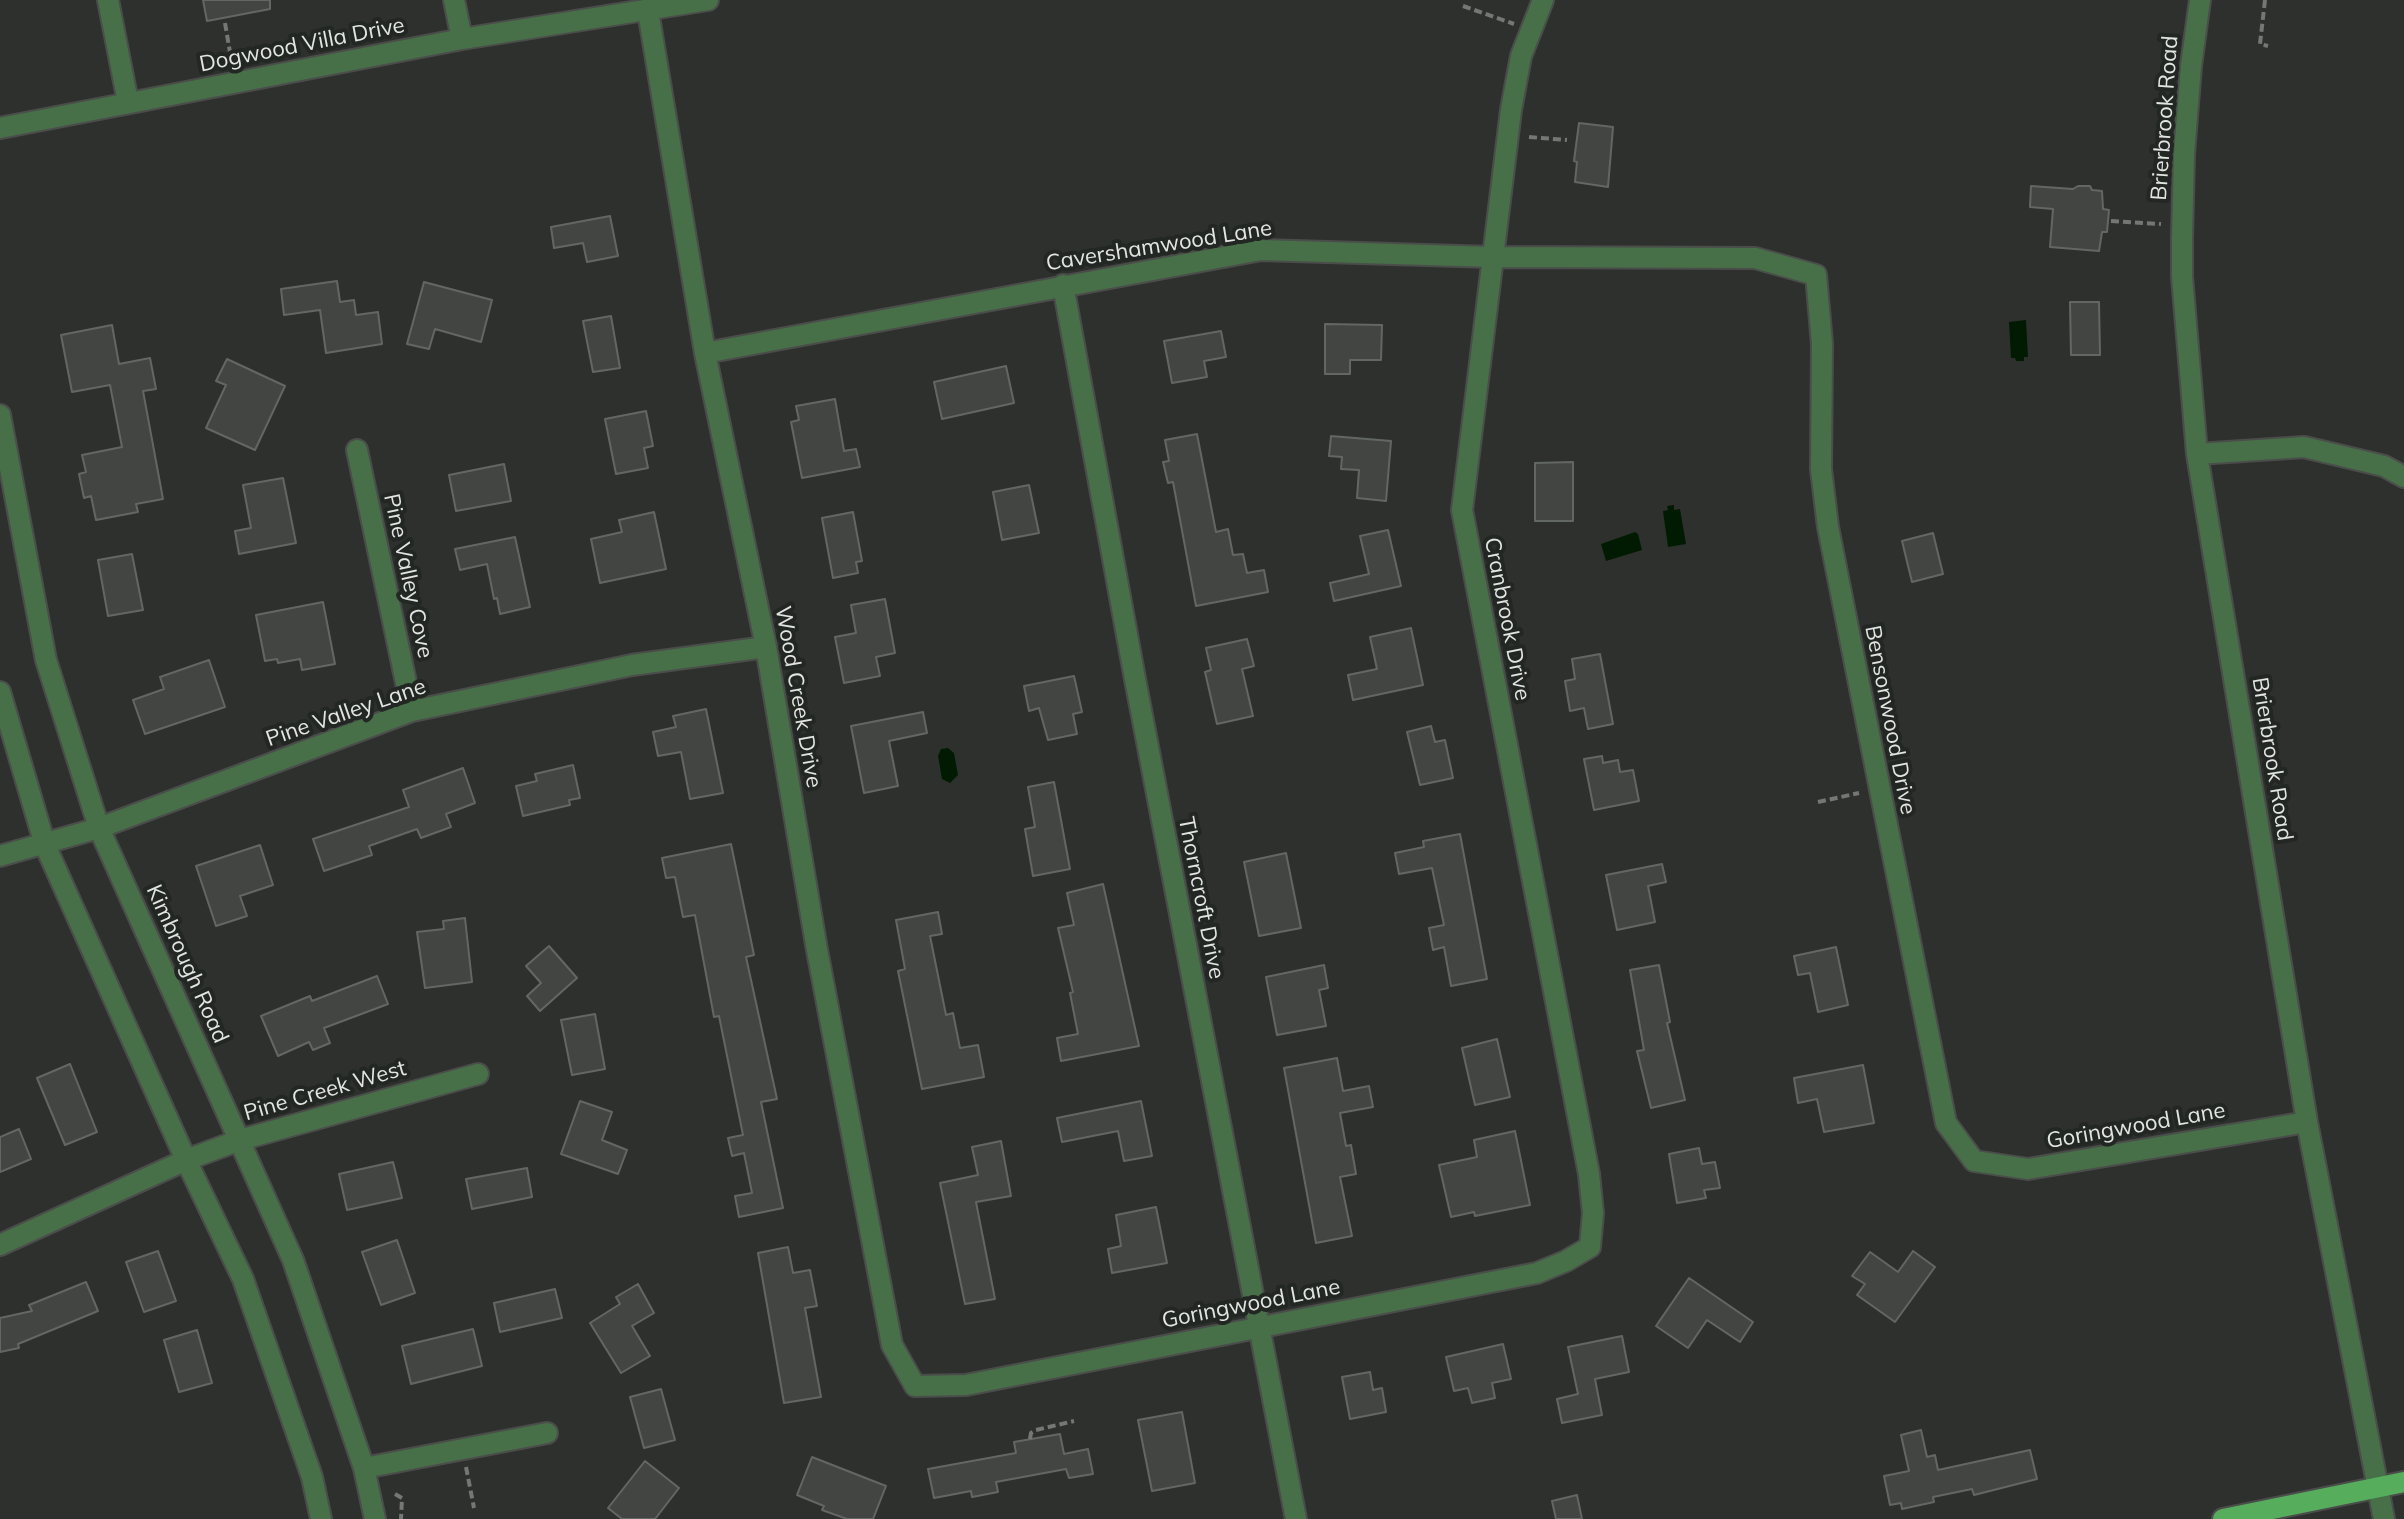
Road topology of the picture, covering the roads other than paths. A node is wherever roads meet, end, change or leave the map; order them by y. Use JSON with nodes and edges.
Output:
{"nodes":[{"id":1,"x":108,"y":0,"type":"edge"},
{"id":2,"x":454,"y":0,"type":"edge"},
{"id":3,"x":708,"y":0,"type":"edge"},
{"id":4,"x":1543,"y":0,"type":"edge"},
{"id":5,"x":2200,"y":0,"type":"edge"},
{"id":6,"x":648,"y":11,"type":"junction"},
{"id":7,"x":462,"y":39,"type":"junction"},
{"id":8,"x":128,"y":102,"type":"junction"},
{"id":9,"x":0,"y":128,"type":"edge"},
{"id":10,"x":1492,"y":257,"type":"junction"},
{"id":11,"x":1816,"y":275,"type":"joint"},
{"id":12,"x":1063,"y":285,"type":"junction"},
{"id":13,"x":705,"y":353,"type":"junction"},
{"id":14,"x":0,"y":415,"type":"edge"},
{"id":15,"x":357,"y":450,"type":"dead end"},
{"id":16,"x":2197,"y":454,"type":"junction"},
{"id":17,"x":2404,"y":477,"type":"edge"},
{"id":18,"x":766,"y":647,"type":"junction"},
{"id":19,"x":0,"y":692,"type":"edge"},
{"id":20,"x":412,"y":711,"type":"junction"},
{"id":21,"x":99,"y":828,"type":"junction"},
{"id":22,"x":45,"y":845,"type":"junction"},
{"id":23,"x":0,"y":856,"type":"edge"},
{"id":24,"x":478,"y":1074,"type":"dead end"},
{"id":25,"x":2307,"y":1122,"type":"junction"},
{"id":26,"x":240,"y":1140,"type":"junction"},
{"id":27,"x":186,"y":1160,"type":"junction"},
{"id":28,"x":1974,"y":1161,"type":"joint"},
{"id":29,"x":0,"y":1245,"type":"edge"},
{"id":30,"x":1590,"y":1247,"type":"joint"},
{"id":31,"x":1259,"y":1327,"type":"junction"},
{"id":32,"x":915,"y":1386,"type":"joint"},
{"id":33,"x":547,"y":1433,"type":"dead end"},
{"id":34,"x":364,"y":1468,"type":"junction"},
{"id":35,"x":2404,"y":1482,"type":"edge"},
{"id":36,"x":2378,"y":1487,"type":"junction"},
{"id":37,"x":321,"y":1519,"type":"edge"},
{"id":38,"x":375,"y":1519,"type":"edge"},
{"id":39,"x":1296,"y":1519,"type":"edge"},
{"id":40,"x":2223,"y":1519,"type":"edge"},
{"id":41,"x":2384,"y":1519,"type":"edge"}],
"edges":[{"from":1,"to":8,"type":"street"},
{"from":2,"to":7,"type":"street"},
{"from":3,"to":6,"type":"street","name":"Dogwood Villa Drive"},
{"from":4,"to":10,"type":"street","name":"Cranbrook Drive"},
{"from":5,"to":16,"type":"street","name":"Brierbrook Road"},
{"from":6,"to":7,"type":"street","name":"Dogwood Villa Drive"},
{"from":6,"to":13,"type":"street","name":"Wood Creek Drive"},
{"from":7,"to":8,"type":"street","name":"Dogwood Villa Drive"},
{"from":8,"to":9,"type":"street","name":"Dogwood Villa Drive"},
{"from":10,"to":11,"type":"street","name":"Cavershamwood Lane"},
{"from":10,"to":12,"type":"street","name":"Cavershamwood Lane"},
{"from":10,"to":30,"type":"street","name":"Cranbrook Drive"},
{"from":11,"to":28,"type":"street","name":"Bensonwood Drive"},
{"from":12,"to":13,"type":"street","name":"Cavershamwood Lane"},
{"from":12,"to":31,"type":"street","name":"Thorncroft Drive"},
{"from":13,"to":18,"type":"street","name":"Wood Creek Drive"},
{"from":14,"to":21,"type":"street","name":"Kimbrough Road"},
{"from":15,"to":20,"type":"street","name":"Pine Valley Cove"},
{"from":16,"to":17,"type":"street"},
{"from":16,"to":25,"type":"street","name":"Brierbrook Road"},
{"from":18,"to":20,"type":"street","name":"Pine Valley Lane"},
{"from":18,"to":32,"type":"street","name":"Wood Creek Drive"},
{"from":19,"to":22,"type":"street"},
{"from":20,"to":21,"type":"street","name":"Pine Valley Lane"},
{"from":21,"to":22,"type":"street","name":"Pine Valley Lane"},
{"from":21,"to":26,"type":"street","name":"Kimbrough Road"},
{"from":22,"to":23,"type":"street","name":"Pine Valley Lane"},
{"from":22,"to":27,"type":"street"},
{"from":24,"to":26,"type":"street","name":"Pine Creek West"},
{"from":25,"to":28,"type":"street","name":"Goringwood Lane"},
{"from":25,"to":36,"type":"street","name":"Brierbrook Road"},
{"from":26,"to":27,"type":"street","name":"Pine Creek West"},
{"from":26,"to":34,"type":"street","name":"Kimbrough Road"},
{"from":27,"to":29,"type":"street","name":"Pine Creek West"},
{"from":27,"to":37,"type":"street"},
{"from":30,"to":31,"type":"street","name":"Goringwood Lane"},
{"from":31,"to":32,"type":"street","name":"Goringwood Lane"},
{"from":31,"to":39,"type":"street","name":"Thorncroft Drive"},
{"from":33,"to":34,"type":"street"},
{"from":34,"to":38,"type":"street","name":"Kimbrough Road"},
{"from":35,"to":36,"type":"main road"},
{"from":36,"to":40,"type":"main road"},
{"from":36,"to":41,"type":"street","name":"Brierbrook Road"}]}
